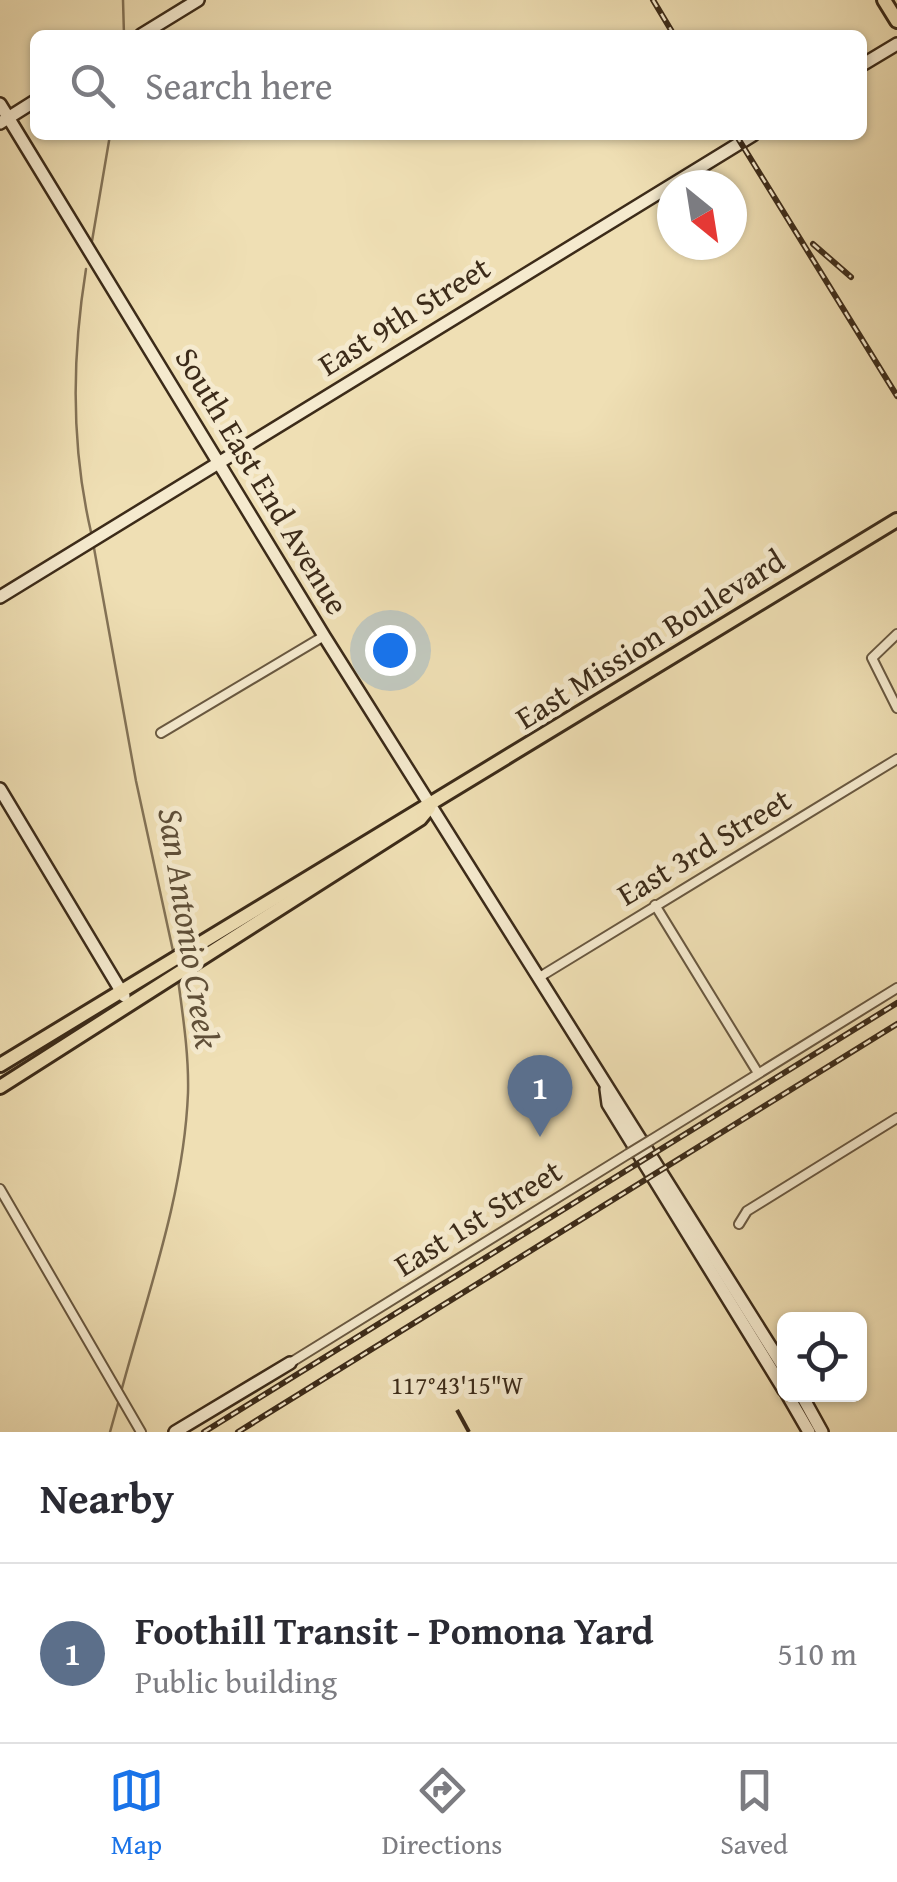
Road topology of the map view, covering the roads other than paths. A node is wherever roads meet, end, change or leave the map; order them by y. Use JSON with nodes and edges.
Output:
{"nodes":[{"id":1,"x":198,"y":0,"type":"edge"},
{"id":2,"x":884,"y":0,"type":"edge"},
{"id":3,"x":897,"y":21,"type":"edge"},
{"id":4,"x":150,"y":30,"type":"edge"},
{"id":5,"x":897,"y":44,"type":"edge"},
{"id":6,"x":867,"y":62,"type":"edge"},
{"id":7,"x":0,"y":104,"type":"edge"},
{"id":8,"x":30,"y":104,"type":"edge"},
{"id":9,"x":4,"y":120,"type":"edge"},
{"id":10,"x":745,"y":140,"type":"edge"},
{"id":11,"x":218,"y":462,"type":"junction"},
{"id":12,"x":897,"y":520,"type":"edge"},
{"id":13,"x":0,"y":581,"type":"edge"},
{"id":14,"x":4,"y":595,"type":"edge"},
{"id":15,"x":897,"y":634,"type":"edge"},
{"id":16,"x":324,"y":636,"type":"junction"},
{"id":17,"x":897,"y":708,"type":"edge"},
{"id":18,"x":161,"y":733,"type":"dead end"},
{"id":19,"x":897,"y":759,"type":"edge"},
{"id":20,"x":0,"y":789,"type":"edge"},
{"id":21,"x":431,"y":806,"type":"junction"},
{"id":22,"x":655,"y":905,"type":"junction"},
{"id":23,"x":178,"y":961,"type":"junction"},
{"id":24,"x":537,"y":978,"type":"junction"},
{"id":25,"x":897,"y":988,"type":"edge"},
{"id":26,"x":120,"y":990,"type":"junction"},
{"id":27,"x":129,"y":1004,"type":"junction"},
{"id":28,"x":0,"y":1064,"type":"edge"},
{"id":29,"x":758,"y":1073,"type":"junction"},
{"id":30,"x":0,"y":1086,"type":"edge"},
{"id":31,"x":897,"y":1118,"type":"edge"},
{"id":32,"x":0,"y":1189,"type":"edge"},
{"id":33,"x":740,"y":1224,"type":"dead end"},
{"id":34,"x":770,"y":1355,"type":"junction"},
{"id":35,"x":777,"y":1362,"type":"edge"},
{"id":36,"x":290,"y":1363,"type":"joint"},
{"id":37,"x":777,"y":1371,"type":"edge"},
{"id":38,"x":792,"y":1402,"type":"edge"},
{"id":39,"x":805,"y":1402,"type":"edge"},
{"id":40,"x":140,"y":1432,"type":"edge"},
{"id":41,"x":175,"y":1432,"type":"edge"},
{"id":42,"x":809,"y":1432,"type":"edge"},
{"id":43,"x":822,"y":1432,"type":"edge"}],
"edges":[{"from":1,"to":4,"type":"street"},
{"from":2,"to":3,"type":"main road"},
{"from":5,"to":6,"type":"street"},
{"from":7,"to":9,"type":"street","name":"South East End Avenue"},
{"from":8,"to":9,"type":"street"},
{"from":9,"to":11,"type":"street","name":"South East End Avenue"},
{"from":10,"to":11,"type":"street","name":"East 9th Street"},
{"from":11,"to":14,"type":"street","name":"East 9th Street"},
{"from":11,"to":16,"type":"street","name":"South East End Avenue"},
{"from":12,"to":21,"type":"main road","name":"East Mission Boulevard"},
{"from":13,"to":14,"type":"street"},
{"from":15,"to":17,"type":"street"},
{"from":16,"to":18,"type":"street"},
{"from":16,"to":21,"type":"street","name":"South East End Avenue"},
{"from":19,"to":22,"type":"street","name":"East 3rd Street"},
{"from":20,"to":26,"type":"street"},
{"from":21,"to":23,"type":"main road","name":"East Mission Boulevard"},
{"from":21,"to":24,"type":"street","name":"South East End Avenue"},
{"from":22,"to":24,"type":"street","name":"East 3rd Street"},
{"from":22,"to":29,"type":"street"},
{"from":23,"to":26,"type":"main road"},
{"from":23,"to":27,"type":"main road"},
{"from":24,"to":34,"type":"street","name":"South East End Avenue"},
{"from":25,"to":29,"type":"street","name":"East 1st Street"},
{"from":26,"to":27,"type":"street"},
{"from":26,"to":28,"type":"main road"},
{"from":27,"to":30,"type":"main road"},
{"from":29,"to":36,"type":"street","name":"East 1st Street","bridge":true},
{"from":31,"to":33,"type":"street"},
{"from":32,"to":40,"type":"street"},
{"from":34,"to":35,"type":"street"},
{"from":34,"to":37,"type":"street"},
{"from":36,"to":41,"type":"street"},
{"from":38,"to":42,"type":"street"},
{"from":39,"to":43,"type":"street"}]}
